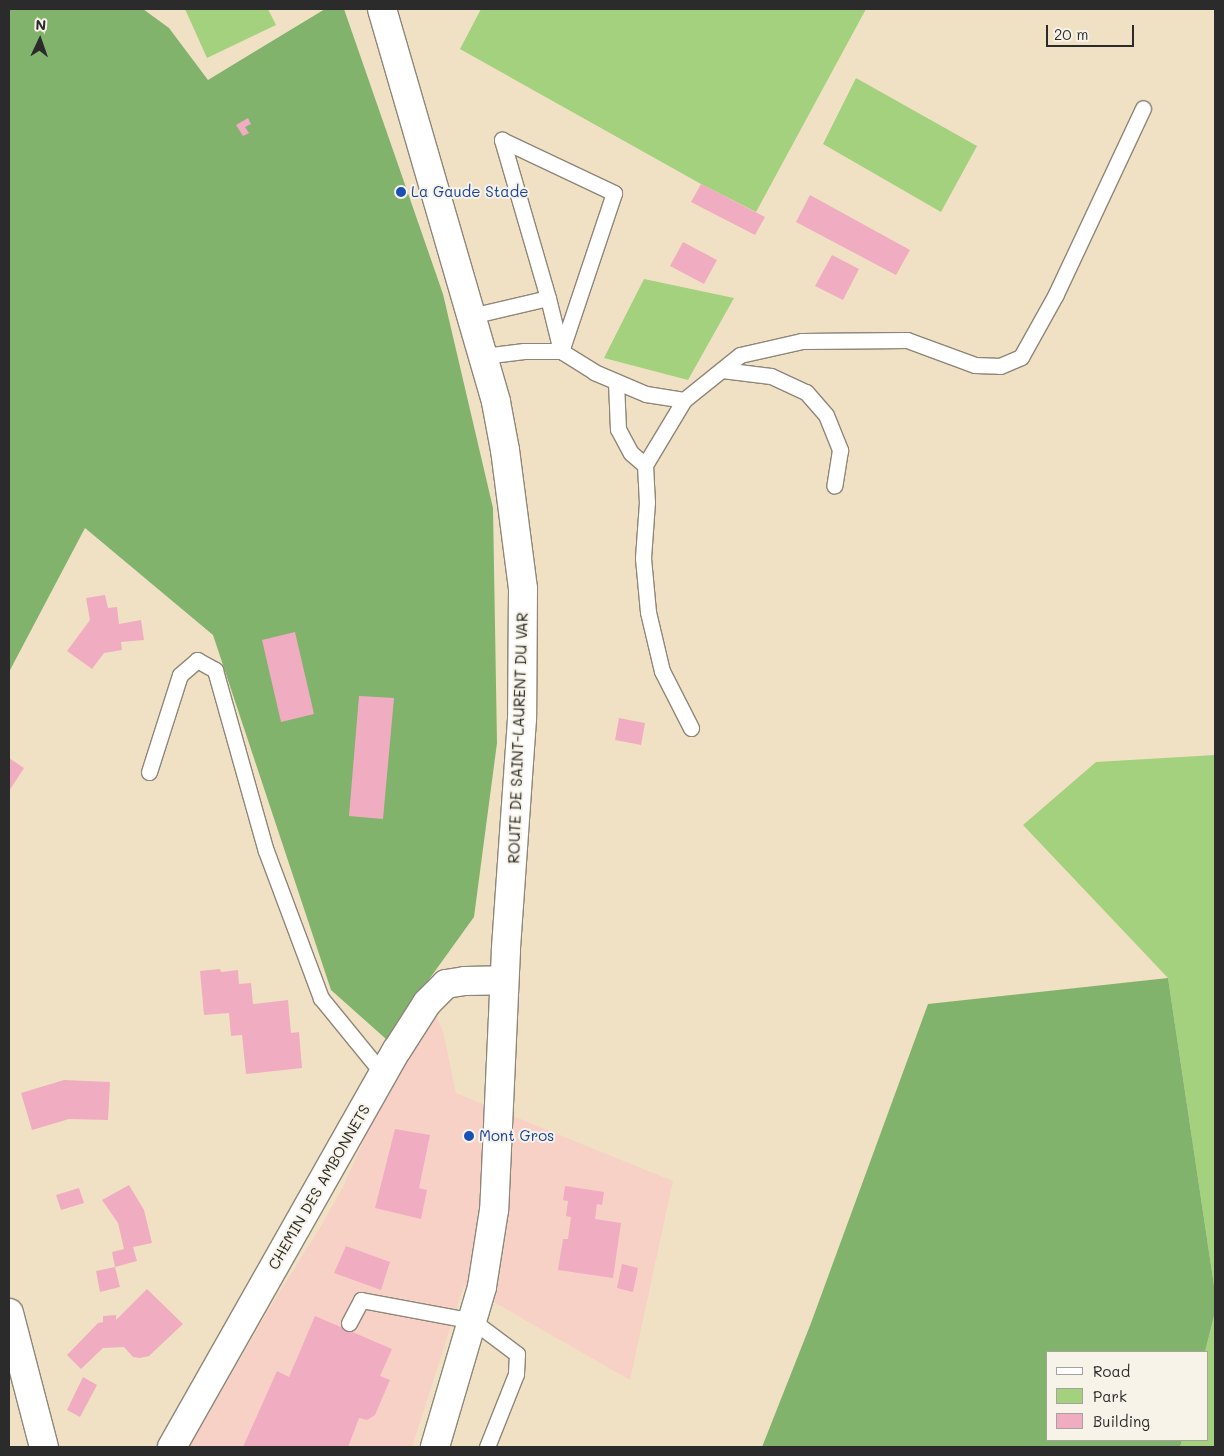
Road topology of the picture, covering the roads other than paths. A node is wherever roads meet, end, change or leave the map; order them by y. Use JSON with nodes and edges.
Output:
{"nodes":[{"id":1,"x":382,"y":9,"type":"edge"},
{"id":2,"x":1143,"y":108,"type":"dead end"},
{"id":3,"x":548,"y":298,"type":"junction"},
{"id":4,"x":471,"y":316,"type":"junction"},
{"id":5,"x":561,"y":351,"type":"junction"},
{"id":6,"x":483,"y":356,"type":"junction"},
{"id":7,"x":722,"y":370,"type":"junction"},
{"id":8,"x":616,"y":382,"type":"junction"},
{"id":9,"x":684,"y":400,"type":"junction"},
{"id":10,"x":645,"y":465,"type":"junction"},
{"id":11,"x":834,"y":486,"type":"dead end"},
{"id":12,"x":691,"y":728,"type":"dead end"},
{"id":13,"x":149,"y":772,"type":"dead end"},
{"id":14,"x":504,"y":980,"type":"junction"},
{"id":15,"x":383,"y":1074,"type":"junction"},
{"id":16,"x":9,"y":1313,"type":"edge"},
{"id":17,"x":473,"y":1321,"type":"junction"},
{"id":18,"x":349,"y":1323,"type":"dead end"},
{"id":19,"x":44,"y":1447,"type":"edge"},
{"id":20,"x":172,"y":1447,"type":"edge"},
{"id":21,"x":435,"y":1447,"type":"edge"},
{"id":22,"x":487,"y":1447,"type":"edge"}],
"edges":[{"from":1,"to":4,"type":"main road","name":"ROUTE DE SAINT-LAURENT DU VAR"},
{"from":2,"to":7,"type":"lane"},
{"from":3,"to":4,"type":"lane"},
{"from":3,"to":5,"type":"lane"},
{"from":3,"to":5,"type":"lane"},
{"from":4,"to":6,"type":"main road","name":"ROUTE DE SAINT-LAURENT DU VAR"},
{"from":5,"to":6,"type":"lane"},
{"from":5,"to":8,"type":"lane"},
{"from":6,"to":14,"type":"main road","name":"ROUTE DE SAINT-LAURENT DU VAR"},
{"from":7,"to":9,"type":"lane"},
{"from":7,"to":11,"type":"lane"},
{"from":8,"to":9,"type":"lane"},
{"from":8,"to":10,"type":"lane"},
{"from":9,"to":10,"type":"lane"},
{"from":10,"to":12,"type":"lane"},
{"from":13,"to":15,"type":"lane"},
{"from":14,"to":15,"type":"main road","name":"CHEMIN DES AMBONNETS"},
{"from":14,"to":17,"type":"main road","name":"ROUTE DE SAINT-LAURENT DU VAR"},
{"from":15,"to":20,"type":"main road","name":"CHEMIN DES AMBONNETS"},
{"from":16,"to":19,"type":"main road"},
{"from":17,"to":18,"type":"lane"},
{"from":17,"to":21,"type":"main road","name":"ROUTE DE SAINT-LAURENT DU VAR"},
{"from":17,"to":22,"type":"lane"}]}
